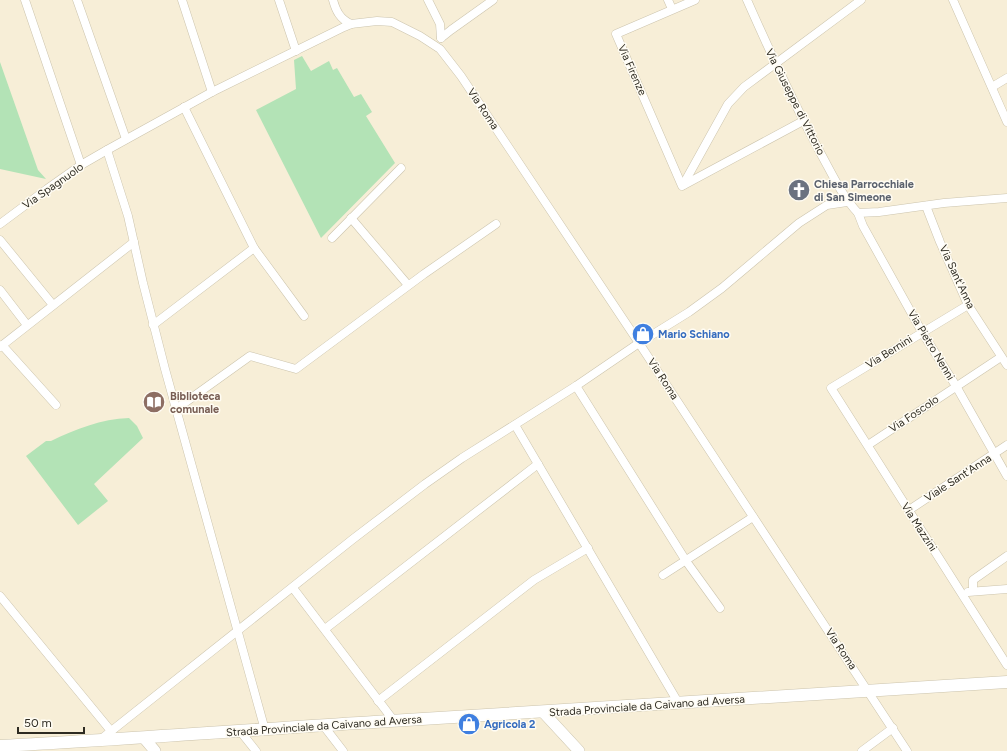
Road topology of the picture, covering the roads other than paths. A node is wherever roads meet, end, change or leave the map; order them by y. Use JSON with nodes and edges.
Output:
{"nodes":[{"id":1,"x":25,"y":0,"type":"edge"},
{"id":2,"x":77,"y":0,"type":"edge"},
{"id":3,"x":182,"y":0,"type":"edge"},
{"id":4,"x":279,"y":0,"type":"edge"},
{"id":5,"x":334,"y":0,"type":"edge"},
{"id":6,"x":428,"y":0,"type":"edge"},
{"id":7,"x":493,"y":0,"type":"edge"},
{"id":8,"x":668,"y":0,"type":"edge"},
{"id":9,"x":695,"y":0,"type":"edge"},
{"id":10,"x":747,"y":0,"type":"edge"},
{"id":11,"x":861,"y":0,"type":"edge"},
{"id":12,"x":953,"y":0,"type":"edge"},
{"id":13,"x":672,"y":9,"type":"junction"},
{"id":14,"x":351,"y":24,"type":"junction"},
{"id":15,"x":441,"y":38,"type":"junction"},
{"id":16,"x":435,"y":45,"type":"junction"},
{"id":17,"x":296,"y":51,"type":"junction"},
{"id":18,"x":775,"y":65,"type":"junction"},
{"id":19,"x":1007,"y":78,"type":"edge"},
{"id":20,"x":992,"y":87,"type":"junction"},
{"id":21,"x":212,"y":92,"type":"junction"},
{"id":22,"x":184,"y":107,"type":"junction"},
{"id":23,"x":803,"y":121,"type":"junction"},
{"id":24,"x":1007,"y":122,"type":"edge"},
{"id":25,"x":126,"y":139,"type":"junction"},
{"id":26,"x":106,"y":150,"type":"junction"},
{"id":27,"x":81,"y":165,"type":"junction"},
{"id":28,"x":401,"y":168,"type":"dead end"},
{"id":29,"x":682,"y":186,"type":"junction"},
{"id":30,"x":1007,"y":198,"type":"edge"},
{"id":31,"x":847,"y":202,"type":"junction"},
{"id":32,"x":926,"y":206,"type":"junction"},
{"id":33,"x":858,"y":213,"type":"junction"},
{"id":34,"x":351,"y":218,"type":"junction"},
{"id":35,"x":0,"y":224,"type":"edge"},
{"id":36,"x":496,"y":224,"type":"dead end"},
{"id":37,"x":332,"y":238,"type":"dead end"},
{"id":38,"x":0,"y":240,"type":"edge"},
{"id":39,"x":134,"y":242,"type":"junction"},
{"id":40,"x":254,"y":248,"type":"junction"},
{"id":41,"x":408,"y":285,"type":"junction"},
{"id":42,"x":0,"y":290,"type":"edge"},
{"id":43,"x":968,"y":305,"type":"junction"},
{"id":44,"x":53,"y":306,"type":"junction"},
{"id":45,"x":304,"y":316,"type":"dead end"},
{"id":46,"x":27,"y":325,"type":"junction"},
{"id":47,"x":154,"y":325,"type":"junction"},
{"id":48,"x":922,"y":332,"type":"junction"},
{"id":49,"x":639,"y":343,"type":"junction"},
{"id":50,"x":1,"y":346,"type":"edge"},
{"id":51,"x":1001,"y":357,"type":"junction"},
{"id":52,"x":1007,"y":366,"type":"edge"},
{"id":53,"x":576,"y":386,"type":"junction"},
{"id":54,"x":956,"y":386,"type":"junction"},
{"id":55,"x":831,"y":388,"type":"joint"},
{"id":56,"x":56,"y":405,"type":"dead end"},
{"id":57,"x":176,"y":409,"type":"junction"},
{"id":58,"x":515,"y":426,"type":"junction"},
{"id":59,"x":1007,"y":445,"type":"edge"},
{"id":60,"x":868,"y":446,"type":"junction"},
{"id":61,"x":994,"y":454,"type":"junction"},
{"id":62,"x":538,"y":464,"type":"junction"},
{"id":63,"x":1007,"y":476,"type":"edge"},
{"id":64,"x":908,"y":510,"type":"junction"},
{"id":65,"x":753,"y":517,"type":"junction"},
{"id":66,"x":588,"y":548,"type":"junction"},
{"id":67,"x":1007,"y":556,"type":"edge"},
{"id":68,"x":686,"y":561,"type":"junction"},
{"id":69,"x":663,"y":575,"type":"dead end"},
{"id":70,"x":293,"y":588,"type":"junction"},
{"id":71,"x":1007,"y":589,"type":"edge"},
{"id":72,"x":973,"y":591,"type":"junction"},
{"id":73,"x":962,"y":592,"type":"junction"},
{"id":74,"x":0,"y":596,"type":"edge"},
{"id":75,"x":720,"y":608,"type":"dead end"},
{"id":76,"x":325,"y":629,"type":"junction"},
{"id":77,"x":238,"y":631,"type":"junction"},
{"id":78,"x":1007,"y":665,"type":"edge"},
{"id":79,"x":1007,"y":682,"type":"edge"},
{"id":80,"x":869,"y":691,"type":"junction"},
{"id":81,"x":378,"y":701,"type":"junction"},
{"id":82,"x":679,"y":704,"type":"junction"},
{"id":83,"x":543,"y":712,"type":"junction"},
{"id":84,"x":394,"y":721,"type":"junction"},
{"id":85,"x":323,"y":725,"type":"junction"},
{"id":86,"x":892,"y":728,"type":"junction"},
{"id":87,"x":265,"y":730,"type":"junction"},
{"id":88,"x":111,"y":731,"type":"junction"},
{"id":89,"x":240,"y":731,"type":"junction"},
{"id":90,"x":144,"y":738,"type":"junction"},
{"id":91,"x":99,"y":741,"type":"junction"},
{"id":92,"x":0,"y":746,"type":"edge"},
{"id":93,"x":154,"y":751,"type":"edge"},
{"id":94,"x":256,"y":751,"type":"edge"},
{"id":95,"x":343,"y":751,"type":"edge"},
{"id":96,"x":579,"y":751,"type":"edge"},
{"id":97,"x":862,"y":751,"type":"edge"},
{"id":98,"x":907,"y":751,"type":"edge"}],
"edges":[{"from":1,"to":27,"type":"street"},
{"from":2,"to":25,"type":"street"},
{"from":3,"to":21,"type":"street"},
{"from":4,"to":17,"type":"street"},
{"from":5,"to":14,"type":"street"},
{"from":6,"to":15,"type":"street"},
{"from":7,"to":15,"type":"street"},
{"from":8,"to":13,"type":"street"},
{"from":9,"to":13,"type":"street","name":"Via Firenze"},
{"from":10,"to":18,"type":"street","name":"Via Giuseppe di Vittorio"},
{"from":11,"to":18,"type":"street"},
{"from":12,"to":20,"type":"street"},
{"from":13,"to":29,"type":"street","name":"Via Firenze"},
{"from":14,"to":16,"type":"street","name":"Via Roma"},
{"from":14,"to":17,"type":"street","name":"Via Roma"},
{"from":15,"to":16,"type":"street"},
{"from":16,"to":49,"type":"street","name":"Via Roma"},
{"from":17,"to":21,"type":"street","name":"Via Spagnuolo"},
{"from":18,"to":23,"type":"street","name":"Via Giuseppe di Vittorio"},
{"from":18,"to":29,"type":"street"},
{"from":19,"to":20,"type":"street"},
{"from":20,"to":24,"type":"street"},
{"from":21,"to":22,"type":"street","name":"Via Spagnuolo"},
{"from":22,"to":25,"type":"street","name":"Via Spagnuolo"},
{"from":22,"to":40,"type":"street"},
{"from":23,"to":29,"type":"street"},
{"from":23,"to":31,"type":"street","name":"Via Giuseppe di Vittorio"},
{"from":25,"to":26,"type":"street","name":"Via Spagnuolo"},
{"from":26,"to":27,"type":"street","name":"Via Spagnuolo"},
{"from":26,"to":39,"type":"street"},
{"from":27,"to":35,"type":"street","name":"Via Spagnuolo"},
{"from":28,"to":34,"type":"street"},
{"from":30,"to":32,"type":"street"},
{"from":31,"to":33,"type":"street","name":"Via Giuseppe di Vittorio"},
{"from":31,"to":49,"type":"street"},
{"from":32,"to":33,"type":"street"},
{"from":32,"to":43,"type":"street","name":"Via Sant'Anna"},
{"from":33,"to":48,"type":"street","name":"Via Pietro Nenni"},
{"from":34,"to":37,"type":"street"},
{"from":34,"to":41,"type":"street"},
{"from":36,"to":41,"type":"street"},
{"from":38,"to":44,"type":"street"},
{"from":39,"to":44,"type":"street"},
{"from":39,"to":47,"type":"street"},
{"from":40,"to":45,"type":"street"},
{"from":40,"to":47,"type":"street"},
{"from":41,"to":57,"type":"street"},
{"from":42,"to":46,"type":"street"},
{"from":43,"to":48,"type":"street","name":"Via Bernini"},
{"from":43,"to":51,"type":"street","name":"Via Sant'Anna"},
{"from":44,"to":46,"type":"street"},
{"from":46,"to":50,"type":"street"},
{"from":47,"to":57,"type":"street"},
{"from":48,"to":54,"type":"street","name":"Via Pietro Nenni"},
{"from":48,"to":55,"type":"street","name":"Via Bernini"},
{"from":49,"to":53,"type":"street"},
{"from":49,"to":65,"type":"street","name":"Via Roma"},
{"from":50,"to":56,"type":"street"},
{"from":51,"to":52,"type":"street","name":"Via Sant'Anna"},
{"from":51,"to":54,"type":"street","name":"Via Foscolo"},
{"from":53,"to":58,"type":"street"},
{"from":53,"to":68,"type":"street"},
{"from":54,"to":60,"type":"street","name":"Via Foscolo"},
{"from":54,"to":61,"type":"street","name":"Via Pietro Nenni"},
{"from":55,"to":60,"type":"street","name":"Via Mazzini"},
{"from":57,"to":77,"type":"street"},
{"from":58,"to":62,"type":"street"},
{"from":58,"to":70,"type":"street"},
{"from":59,"to":61,"type":"street","name":"Viale Sant'Anna"},
{"from":60,"to":64,"type":"street","name":"Via Mazzini"},
{"from":61,"to":63,"type":"street","name":"Via Pietro Nenni"},
{"from":61,"to":64,"type":"street","name":"Viale Sant'Anna"},
{"from":62,"to":66,"type":"street"},
{"from":62,"to":76,"type":"street"},
{"from":64,"to":73,"type":"street","name":"Via Mazzini"},
{"from":65,"to":68,"type":"street"},
{"from":65,"to":80,"type":"street","name":"Via Roma"},
{"from":66,"to":81,"type":"street"},
{"from":66,"to":82,"type":"street"},
{"from":67,"to":72,"type":"street"},
{"from":68,"to":69,"type":"street"},
{"from":68,"to":75,"type":"street"},
{"from":70,"to":76,"type":"street"},
{"from":70,"to":77,"type":"street"},
{"from":71,"to":72,"type":"street"},
{"from":72,"to":73,"type":"street"},
{"from":73,"to":78,"type":"street","name":"Via Mazzini"},
{"from":74,"to":88,"type":"street"},
{"from":76,"to":81,"type":"street"},
{"from":77,"to":87,"type":"street"},
{"from":77,"to":88,"type":"street"},
{"from":79,"to":80,"type":"main road","name":"Strada Provinciale da Caivano ad Aversa"},
{"from":80,"to":82,"type":"main road","name":"Strada Provinciale da Caivano ad Aversa"},
{"from":80,"to":86,"type":"street","name":"Via Roma"},
{"from":81,"to":84,"type":"street"},
{"from":82,"to":83,"type":"main road","name":"Strada Provinciale da Caivano ad Aversa"},
{"from":83,"to":84,"type":"main road","name":"Strada Provinciale da Caivano ad Aversa"},
{"from":83,"to":96,"type":"street"},
{"from":84,"to":85,"type":"main road","name":"Strada Provinciale da Caivano ad Aversa"},
{"from":85,"to":87,"type":"main road","name":"Strada Provinciale da Caivano ad Aversa"},
{"from":85,"to":95,"type":"street"},
{"from":86,"to":97,"type":"street"},
{"from":86,"to":98,"type":"street","name":"Via Roma"},
{"from":87,"to":89,"type":"main road","name":"Strada Provinciale da Caivano ad Aversa"},
{"from":88,"to":91,"type":"street"},
{"from":89,"to":90,"type":"main road","name":"Strada Provinciale da Caivano ad Aversa"},
{"from":89,"to":94,"type":"street"},
{"from":90,"to":91,"type":"main road","name":"Strada Provinciale da Caivano ad Aversa"},
{"from":90,"to":93,"type":"street"},
{"from":91,"to":92,"type":"main road","name":"Strada Provinciale da Caivano ad Aversa"}]}
